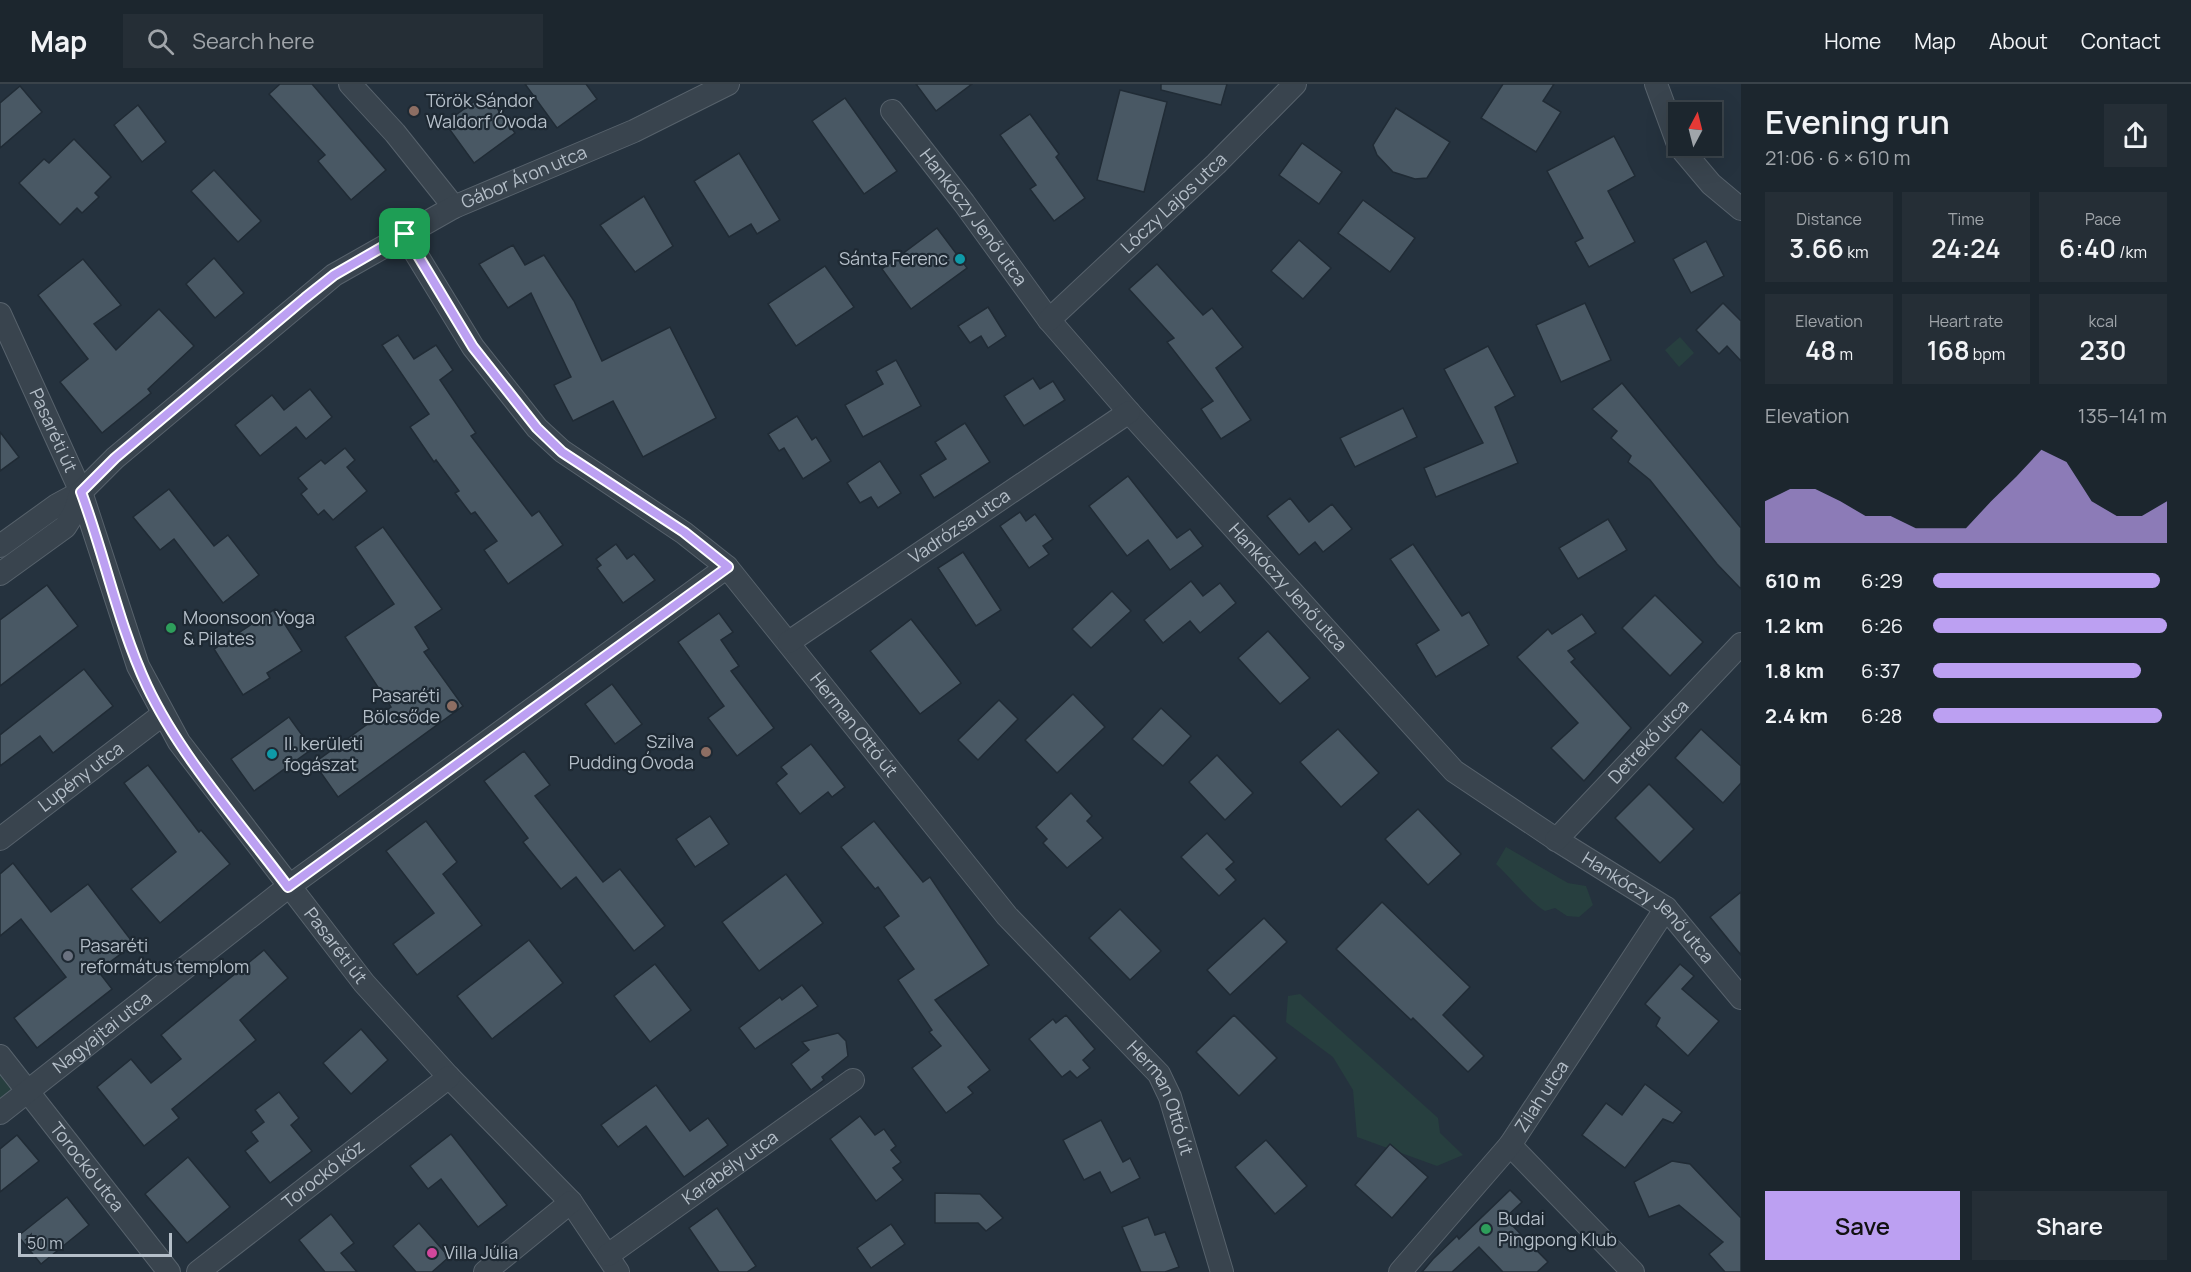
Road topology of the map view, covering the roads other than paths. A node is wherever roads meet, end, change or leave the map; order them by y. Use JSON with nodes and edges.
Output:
{"nodes":[{"id":1,"x":350,"y":84,"type":"edge"},
{"id":2,"x":728,"y":84,"type":"edge"},
{"id":3,"x":1295,"y":84,"type":"edge"},
{"id":4,"x":1656,"y":84,"type":"edge"},
{"id":5,"x":892,"y":111,"type":"dead end"},
{"id":6,"x":1668,"y":116,"type":"edge"},
{"id":7,"x":1688,"y":156,"type":"edge"},
{"id":8,"x":454,"y":207,"type":"junction"},
{"id":9,"x":1741,"y":209,"type":"edge"},
{"id":10,"x":405,"y":234,"type":"junction"},
{"id":11,"x":0,"y":314,"type":"edge"},
{"id":12,"x":1048,"y":320,"type":"junction"},
{"id":13,"x":1129,"y":412,"type":"junction"},
{"id":14,"x":81,"y":492,"type":"junction"},
{"id":15,"x":0,"y":546,"type":"edge"},
{"id":16,"x":728,"y":567,"type":"junction"},
{"id":17,"x":0,"y":574,"type":"edge"},
{"id":18,"x":789,"y":642,"type":"junction"},
{"id":19,"x":1741,"y":644,"type":"edge"},
{"id":20,"x":162,"y":715,"type":"junction"},
{"id":21,"x":0,"y":839,"type":"edge"},
{"id":22,"x":1556,"y":840,"type":"junction"},
{"id":23,"x":288,"y":887,"type":"junction"},
{"id":24,"x":1666,"y":908,"type":"junction"},
{"id":25,"x":1741,"y":999,"type":"edge"},
{"id":26,"x":0,"y":1056,"type":"edge"},
{"id":27,"x":449,"y":1077,"type":"junction"},
{"id":28,"x":853,"y":1080,"type":"dead end"},
{"id":29,"x":27,"y":1092,"type":"junction"},
{"id":30,"x":0,"y":1113,"type":"edge"},
{"id":31,"x":1509,"y":1145,"type":"junction"},
{"id":32,"x":571,"y":1202,"type":"junction"},
{"id":33,"x":613,"y":1263,"type":"edge"},
{"id":34,"x":169,"y":1272,"type":"edge"},
{"id":35,"x":198,"y":1272,"type":"edge"},
{"id":36,"x":486,"y":1272,"type":"edge"},
{"id":37,"x":1222,"y":1272,"type":"edge"},
{"id":38,"x":1400,"y":1272,"type":"edge"},
{"id":39,"x":1633,"y":1272,"type":"edge"}],
"edges":[{"from":1,"to":8,"type":"street"},
{"from":2,"to":8,"type":"street","name":"Gábor Áron utca"},
{"from":3,"to":12,"type":"street","name":"Lóczy Lajos utca"},
{"from":4,"to":6,"type":"street"},
{"from":5,"to":12,"type":"street","name":"Hankóczy Jenő utca"},
{"from":7,"to":9,"type":"street"},
{"from":8,"to":10,"type":"street","name":"Gábor Áron utca"},
{"from":10,"to":14,"type":"street","name":"Gábor Áron utca"},
{"from":10,"to":16,"type":"street","name":"Herman Ottó út"},
{"from":11,"to":14,"type":"street","name":"Pasaréti út"},
{"from":12,"to":13,"type":"street","name":"Hankóczy Jenő utca"},
{"from":13,"to":18,"type":"street","name":"Vadrózsa utca"},
{"from":13,"to":22,"type":"street","name":"Hankóczy Jenő utca"},
{"from":14,"to":15,"type":"street","name":"Gábor Áron utca"},
{"from":14,"to":17,"type":"street","name":"Gábor Áron utca"},
{"from":14,"to":20,"type":"street","name":"Pasaréti út"},
{"from":16,"to":18,"type":"street","name":"Herman Ottó út"},
{"from":16,"to":23,"type":"street","name":"Nagyajtai utca"},
{"from":18,"to":37,"type":"street","name":"Herman Ottó út"},
{"from":19,"to":22,"type":"street","name":"Detrekő utca"},
{"from":20,"to":21,"type":"street","name":"Lupény utca"},
{"from":20,"to":23,"type":"street","name":"Pasaréti út"},
{"from":22,"to":24,"type":"street","name":"Hankóczy Jenő utca"},
{"from":23,"to":27,"type":"street","name":"Pasaréti út"},
{"from":23,"to":29,"type":"street","name":"Nagyajtai utca"},
{"from":24,"to":25,"type":"street","name":"Hankóczy Jenő utca"},
{"from":24,"to":31,"type":"street","name":"Zilah utca"},
{"from":26,"to":29,"type":"street","name":"Torockó utca"},
{"from":27,"to":32,"type":"street","name":"Pasaréti út"},
{"from":27,"to":35,"type":"street","name":"Torockó köz"},
{"from":28,"to":33,"type":"street","name":"Karabély utca"},
{"from":29,"to":30,"type":"street","name":"Nagyajtai utca"},
{"from":29,"to":34,"type":"street","name":"Torockó utca"},
{"from":31,"to":38,"type":"street","name":"Zilah utca"},
{"from":31,"to":39,"type":"street"},
{"from":32,"to":33,"type":"street","name":"Pasaréti út"},
{"from":32,"to":36,"type":"street"}]}
